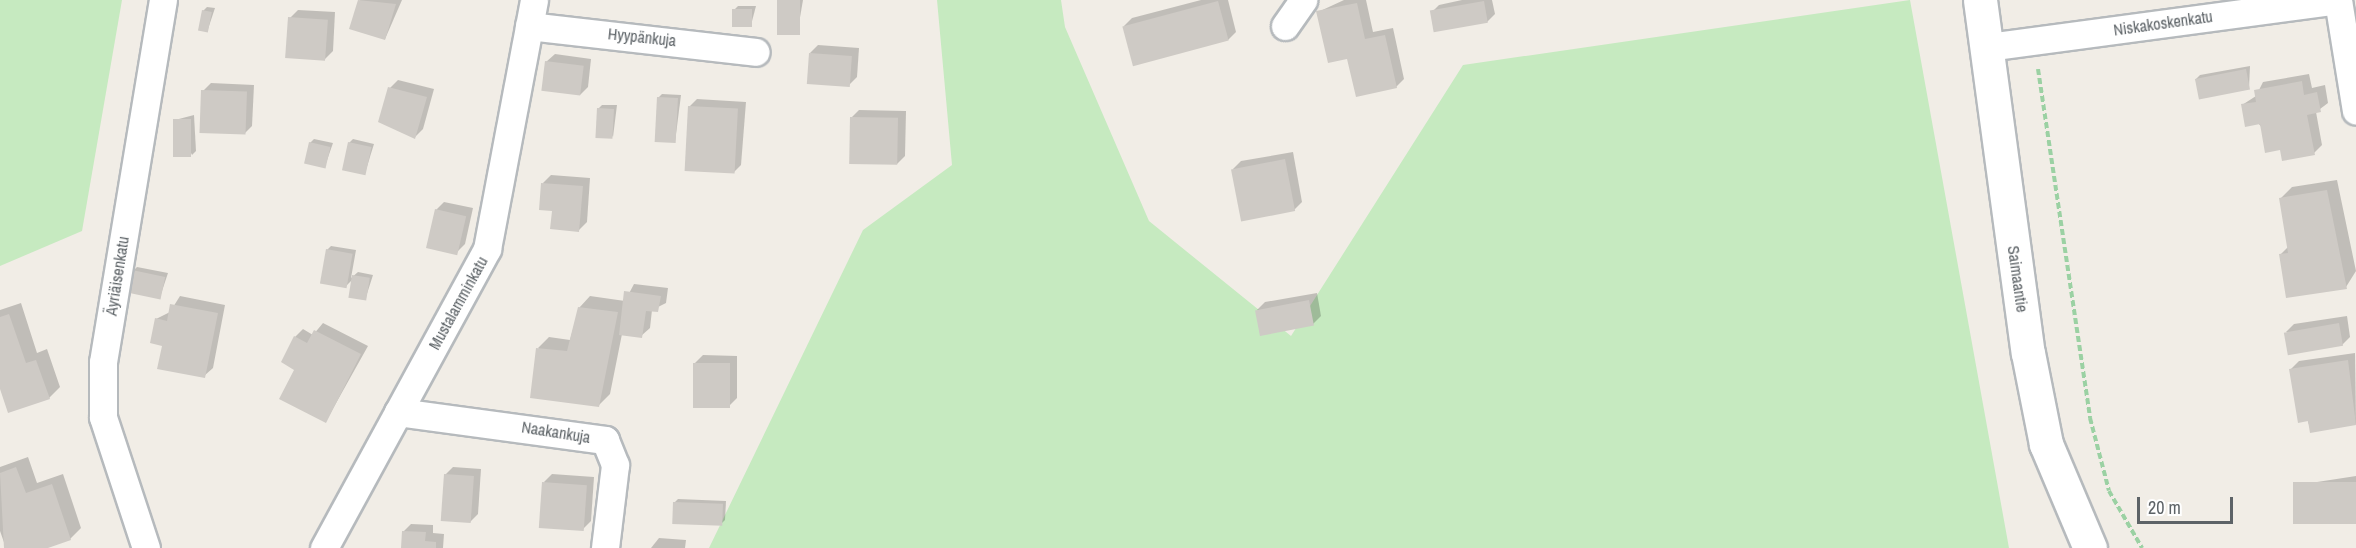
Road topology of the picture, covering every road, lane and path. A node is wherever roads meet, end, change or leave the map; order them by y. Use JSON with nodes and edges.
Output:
{"nodes":[{"id":1,"x":163,"y":0,"type":"edge"},
{"id":2,"x":534,"y":0,"type":"edge"},
{"id":3,"x":1302,"y":0,"type":"edge"},
{"id":4,"x":1980,"y":0,"type":"edge"},
{"id":5,"x":2338,"y":0,"type":"edge"},
{"id":6,"x":529,"y":26,"type":"junction"},
{"id":7,"x":1285,"y":26,"type":"dead end"},
{"id":8,"x":2034,"y":40,"type":"junction"},
{"id":9,"x":1987,"y":47,"type":"junction"},
{"id":10,"x":756,"y":52,"type":"dead end"},
{"id":11,"x":2356,"y":111,"type":"edge"},
{"id":12,"x":398,"y":412,"type":"junction"},
{"id":13,"x":146,"y":548,"type":"edge"},
{"id":14,"x":324,"y":548,"type":"edge"},
{"id":15,"x":604,"y":548,"type":"edge"},
{"id":16,"x":2090,"y":548,"type":"edge"},
{"id":17,"x":2142,"y":548,"type":"edge"}],
"edges":[{"from":1,"to":13,"type":"street","name":"Äyriäisenkatu"},
{"from":2,"to":6,"type":"street","name":"Mustalamminkatu"},
{"from":3,"to":7,"type":"street"},
{"from":4,"to":9,"type":"street","name":"Saimaantie"},
{"from":5,"to":8,"type":"street","name":"Niskakoskenkatu"},
{"from":5,"to":11,"type":"street"},
{"from":6,"to":10,"type":"street","name":"Hyypänkuja"},
{"from":6,"to":12,"type":"street","name":"Mustalamminkatu"},
{"from":8,"to":9,"type":"street","name":"Niskakoskenkatu"},
{"from":8,"to":17,"type":"path"},
{"from":9,"to":16,"type":"street","name":"Saimaantie"},
{"from":12,"to":14,"type":"street","name":"Mustalamminkatu"},
{"from":12,"to":15,"type":"street","name":"Naakankuja"}]}
